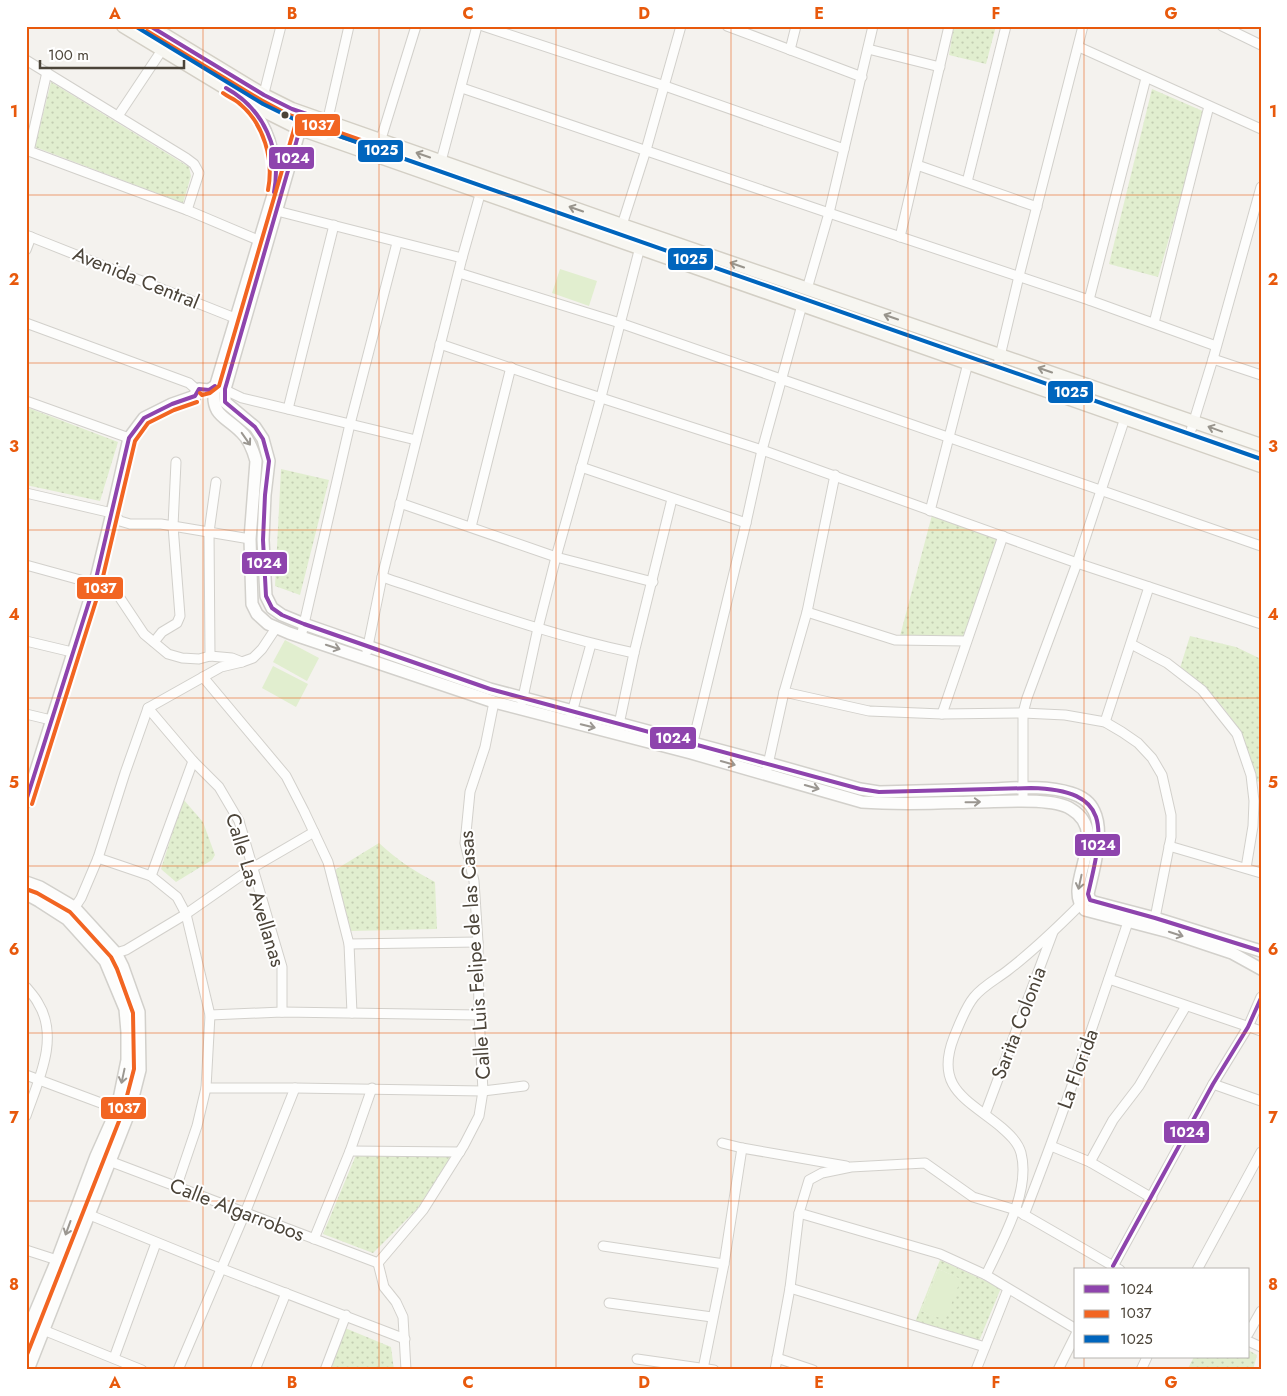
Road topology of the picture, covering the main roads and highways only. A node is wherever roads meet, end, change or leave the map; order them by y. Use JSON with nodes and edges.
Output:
{"nodes":[{"id":1,"x":123,"y":26,"type":"edge"},
{"id":2,"x":150,"y":26,"type":"edge"},
{"id":3,"x":1261,"y":445,"type":"edge"},
{"id":4,"x":1261,"y":466,"type":"edge"}],
"edges":[{"from":1,"to":4,"type":"main road"},
{"from":3,"to":2,"type":"main road","one_way":true}]}
